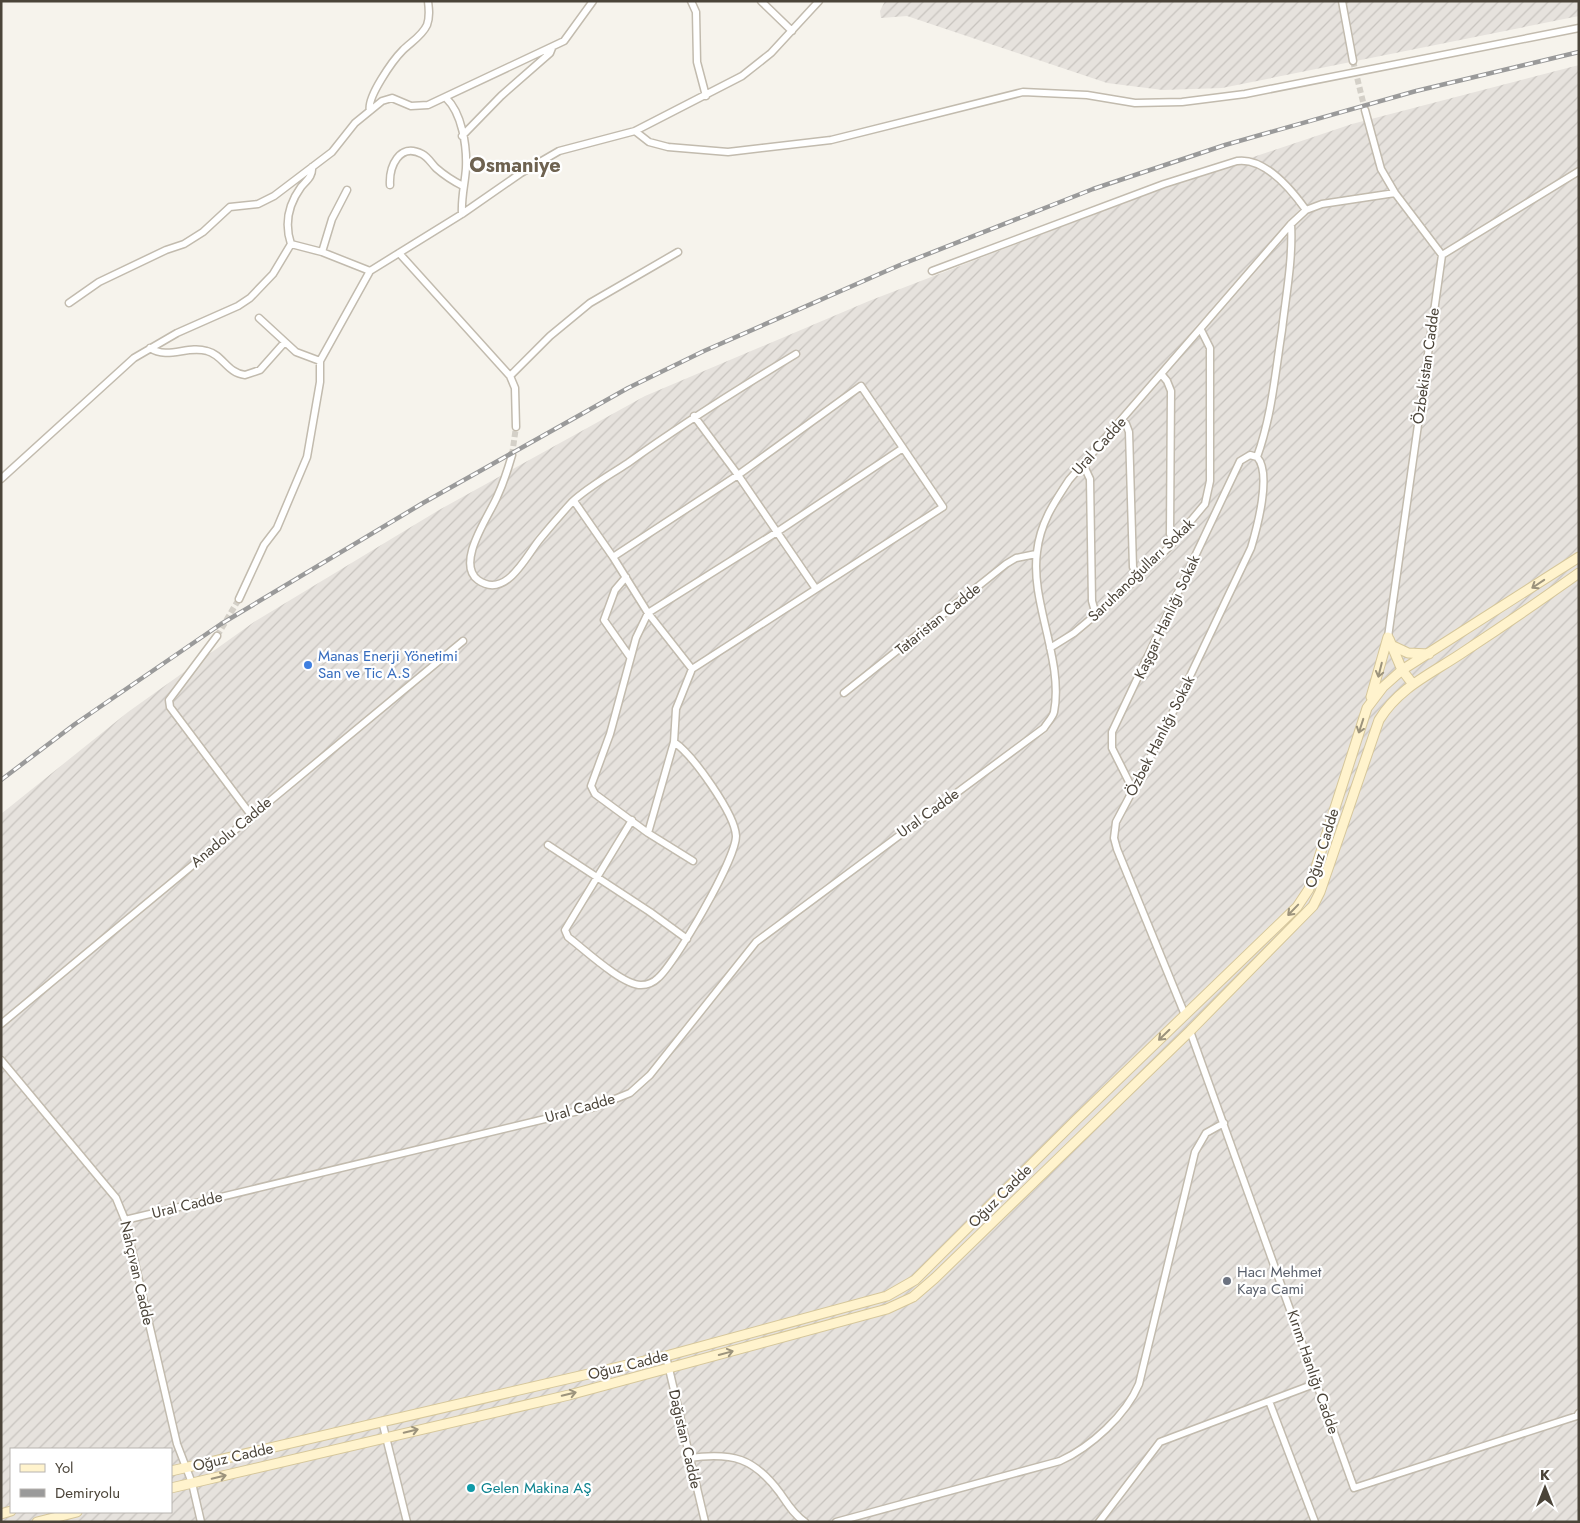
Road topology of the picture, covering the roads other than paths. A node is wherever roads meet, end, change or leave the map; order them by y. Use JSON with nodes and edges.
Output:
{"nodes":[{"id":1,"x":428,"y":1,"type":"edge"},
{"id":2,"x":593,"y":1,"type":"edge"},
{"id":3,"x":691,"y":1,"type":"edge"},
{"id":4,"x":761,"y":1,"type":"edge"},
{"id":5,"x":819,"y":1,"type":"edge"},
{"id":6,"x":1342,"y":1,"type":"edge"},
{"id":7,"x":1579,"y":28,"type":"edge"},
{"id":8,"x":792,"y":31,"type":"junction"},
{"id":9,"x":552,"y":48,"type":"junction"},
{"id":10,"x":1353,"y":61,"type":"tunnel mouth"},
{"id":11,"x":706,"y":96,"type":"junction"},
{"id":12,"x":446,"y":98,"type":"junction"},
{"id":13,"x":1366,"y":110,"type":"tunnel mouth"},
{"id":14,"x":370,"y":111,"type":"junction"},
{"id":15,"x":635,"y":131,"type":"junction"},
{"id":16,"x":462,"y":136,"type":"junction"},
{"id":17,"x":312,"y":166,"type":"junction"},
{"id":18,"x":1579,"y":171,"type":"edge"},
{"id":19,"x":390,"y":185,"type":"dead end"},
{"id":20,"x":463,"y":186,"type":"junction"},
{"id":21,"x":346,"y":190,"type":"dead end"},
{"id":22,"x":1395,"y":192,"type":"junction"},
{"id":23,"x":1306,"y":210,"type":"junction"},
{"id":24,"x":462,"y":214,"type":"junction"},
{"id":25,"x":1291,"y":224,"type":"junction"},
{"id":26,"x":291,"y":244,"type":"junction"},
{"id":27,"x":322,"y":252,"type":"junction"},
{"id":28,"x":678,"y":252,"type":"dead end"},
{"id":29,"x":399,"y":253,"type":"junction"},
{"id":30,"x":1442,"y":255,"type":"junction"},
{"id":31,"x":370,"y":271,"type":"junction"},
{"id":32,"x":932,"y":271,"type":"dead end"},
{"id":33,"x":69,"y":303,"type":"dead end"},
{"id":34,"x":259,"y":318,"type":"dead end"},
{"id":35,"x":1200,"y":330,"type":"junction"},
{"id":36,"x":284,"y":343,"type":"junction"},
{"id":37,"x":150,"y":348,"type":"junction"},
{"id":38,"x":796,"y":354,"type":"dead end"},
{"id":39,"x":320,"y":361,"type":"junction"},
{"id":40,"x":1162,"y":375,"type":"junction"},
{"id":41,"x":510,"y":376,"type":"junction"},
{"id":42,"x":694,"y":416,"type":"junction"},
{"id":43,"x":1122,"y":420,"type":"junction"},
{"id":44,"x":516,"y":427,"type":"tunnel mouth"},
{"id":45,"x":903,"y":448,"type":"junction"},
{"id":46,"x":512,"y":455,"type":"tunnel mouth"},
{"id":47,"x":1257,"y":457,"type":"junction"},
{"id":48,"x":1083,"y":464,"type":"junction"},
{"id":49,"x":738,"y":475,"type":"junction"},
{"id":50,"x":1,"y":479,"type":"edge"},
{"id":51,"x":574,"y":501,"type":"junction"},
{"id":52,"x":777,"y":532,"type":"junction"},
{"id":53,"x":1173,"y":541,"type":"junction"},
{"id":54,"x":1036,"y":554,"type":"junction"},
{"id":55,"x":613,"y":557,"type":"junction"},
{"id":56,"x":1579,"y":557,"type":"edge"},
{"id":57,"x":1579,"y":573,"type":"edge"},
{"id":58,"x":626,"y":577,"type":"junction"},
{"id":59,"x":1138,"y":577,"type":"junction"},
{"id":60,"x":816,"y":589,"type":"junction"},
{"id":61,"x":239,"y":599,"type":"tunnel mouth"},
{"id":62,"x":648,"y":613,"type":"junction"},
{"id":63,"x":1096,"y":615,"type":"junction"},
{"id":64,"x":217,"y":636,"type":"tunnel mouth"},
{"id":65,"x":463,"y":641,"type":"dead end"},
{"id":66,"x":1389,"y":641,"type":"junction"},
{"id":67,"x":1050,"y":648,"type":"junction"},
{"id":68,"x":1429,"y":654,"type":"junction"},
{"id":69,"x":630,"y":657,"type":"junction"},
{"id":70,"x":692,"y":669,"type":"junction"},
{"id":71,"x":1402,"y":670,"type":"junction"},
{"id":72,"x":1412,"y":683,"type":"junction"},
{"id":73,"x":844,"y":694,"type":"dead end"},
{"id":74,"x":1370,"y":702,"type":"junction"},
{"id":75,"x":674,"y":742,"type":"junction"},
{"id":76,"x":1133,"y":790,"type":"junction"},
{"id":77,"x":251,"y":815,"type":"junction"},
{"id":78,"x":632,"y":820,"type":"junction"},
{"id":79,"x":648,"y":833,"type":"junction"},
{"id":80,"x":548,"y":846,"type":"dead end"},
{"id":81,"x":693,"y":861,"type":"dead end"},
{"id":82,"x":598,"y":878,"type":"junction"},
{"id":83,"x":687,"y":939,"type":"junction"},
{"id":84,"x":1184,"y":1015,"type":"junction"},
{"id":85,"x":1,"y":1024,"type":"edge"},
{"id":86,"x":1190,"y":1031,"type":"junction"},
{"id":87,"x":1,"y":1060,"type":"edge"},
{"id":88,"x":1224,"y":1123,"type":"junction"},
{"id":89,"x":125,"y":1220,"type":"junction"},
{"id":90,"x":666,"y":1356,"type":"junction"},
{"id":91,"x":669,"y":1369,"type":"junction"},
{"id":92,"x":1317,"y":1383,"type":"junction"},
{"id":93,"x":1269,"y":1401,"type":"junction"},
{"id":94,"x":1579,"y":1412,"type":"edge"},
{"id":95,"x":382,"y":1421,"type":"junction"},
{"id":96,"x":386,"y":1436,"type":"junction"},
{"id":97,"x":689,"y":1458,"type":"junction"},
{"id":98,"x":186,"y":1468,"type":"junction"},
{"id":99,"x":172,"y":1471,"type":"edge"},
{"id":100,"x":192,"y":1483,"type":"junction"},
{"id":101,"x":172,"y":1488,"type":"edge"},
{"id":102,"x":73,"y":1513,"type":"edge"},
{"id":103,"x":36,"y":1522,"type":"edge"},
{"id":104,"x":201,"y":1522,"type":"edge"},
{"id":105,"x":407,"y":1522,"type":"edge"},
{"id":106,"x":705,"y":1522,"type":"edge"},
{"id":107,"x":805,"y":1522,"type":"edge"},
{"id":108,"x":836,"y":1522,"type":"edge"},
{"id":109,"x":1099,"y":1522,"type":"edge"},
{"id":110,"x":1315,"y":1522,"type":"edge"}],
"edges":[{"from":1,"to":14,"type":"street"},
{"from":2,"to":9,"type":"street"},
{"from":3,"to":11,"type":"street"},
{"from":4,"to":8,"type":"street"},
{"from":5,"to":8,"type":"street"},
{"from":6,"to":10,"type":"street"},
{"from":7,"to":15,"type":"street"},
{"from":8,"to":11,"type":"street"},
{"from":9,"to":12,"type":"street"},
{"from":9,"to":16,"type":"street"},
{"from":11,"to":15,"type":"street"},
{"from":12,"to":14,"type":"street"},
{"from":12,"to":16,"type":"street"},
{"from":13,"to":22,"type":"street"},
{"from":14,"to":17,"type":"street"},
{"from":15,"to":24,"type":"street"},
{"from":16,"to":20,"type":"street"},
{"from":17,"to":26,"type":"street"},
{"from":17,"to":33,"type":"street"},
{"from":18,"to":30,"type":"street"},
{"from":19,"to":20,"type":"street"},
{"from":20,"to":24,"type":"street"},
{"from":21,"to":27,"type":"street"},
{"from":22,"to":23,"type":"street","name":"Ural Cadde"},
{"from":22,"to":30,"type":"street"},
{"from":23,"to":25,"type":"street","name":"Ural Cadde"},
{"from":23,"to":32,"type":"street"},
{"from":24,"to":29,"type":"street"},
{"from":25,"to":35,"type":"street","name":"Ural Cadde"},
{"from":25,"to":47,"type":"street"},
{"from":26,"to":27,"type":"street"},
{"from":26,"to":37,"type":"street"},
{"from":27,"to":31,"type":"street"},
{"from":28,"to":41,"type":"street"},
{"from":29,"to":31,"type":"street"},
{"from":29,"to":41,"type":"street"},
{"from":30,"to":66,"type":"street","name":"Özbekistan Cadde"},
{"from":31,"to":39,"type":"street"},
{"from":34,"to":36,"type":"street"},
{"from":35,"to":40,"type":"street","name":"Ural Cadde"},
{"from":35,"to":53,"type":"street","name":"Saruhanoğulları Sokak"},
{"from":36,"to":37,"type":"street"},
{"from":36,"to":39,"type":"street"},
{"from":37,"to":50,"type":"street"},
{"from":38,"to":42,"type":"street"},
{"from":39,"to":61,"type":"street"},
{"from":40,"to":43,"type":"street","name":"Ural Cadde"},
{"from":40,"to":53,"type":"street"},
{"from":41,"to":44,"type":"street"},
{"from":42,"to":49,"type":"street"},
{"from":42,"to":51,"type":"street"},
{"from":43,"to":48,"type":"street","name":"Ural Cadde"},
{"from":43,"to":59,"type":"street"},
{"from":45,"to":49,"type":"street"},
{"from":45,"to":52,"type":"street"},
{"from":45,"to":60,"type":"street"},
{"from":46,"to":51,"type":"street"},
{"from":47,"to":76,"type":"street","name":"Özbek Hanlığı Sokak"},
{"from":47,"to":76,"type":"street","name":"Kaşgar Hanlığı Sokak"},
{"from":48,"to":54,"type":"street","name":"Ural Cadde"},
{"from":48,"to":63,"type":"street"},
{"from":49,"to":52,"type":"street"},
{"from":49,"to":55,"type":"street"},
{"from":51,"to":55,"type":"street"},
{"from":52,"to":60,"type":"street"},
{"from":52,"to":62,"type":"street"},
{"from":53,"to":59,"type":"street","name":"Saruhanoğulları Sokak"},
{"from":54,"to":67,"type":"street","name":"Ural Cadde"},
{"from":54,"to":73,"type":"street","name":"Tataristan Cadde"},
{"from":55,"to":58,"type":"street"},
{"from":56,"to":68,"type":"street","name":"Oğuz Cadde","one_way":true},
{"from":57,"to":72,"type":"street","name":"Oğuz Cadde"},
{"from":58,"to":62,"type":"street"},
{"from":58,"to":69,"type":"street"},
{"from":59,"to":63,"type":"street","name":"Saruhanoğulları Sokak"},
{"from":60,"to":70,"type":"street"},
{"from":62,"to":69,"type":"street"},
{"from":62,"to":70,"type":"street"},
{"from":63,"to":67,"type":"street","name":"Saruhanoğulları Sokak"},
{"from":64,"to":77,"type":"street"},
{"from":65,"to":77,"type":"street","name":"Anadolu Cadde"},
{"from":66,"to":68,"type":"street"},
{"from":66,"to":71,"type":"street"},
{"from":66,"to":74,"type":"street","one_way":true},
{"from":67,"to":89,"type":"street","name":"Ural Cadde"},
{"from":68,"to":71,"type":"street","name":"Oğuz Cadde"},
{"from":69,"to":78,"type":"street"},
{"from":70,"to":75,"type":"street"},
{"from":71,"to":72,"type":"street"},
{"from":71,"to":74,"type":"street","name":"Oğuz Cadde"},
{"from":72,"to":86,"type":"street","name":"Oğuz Cadde"},
{"from":74,"to":84,"type":"street","name":"Oğuz Cadde","one_way":true},
{"from":75,"to":79,"type":"street"},
{"from":75,"to":83,"type":"street"},
{"from":76,"to":84,"type":"street","name":"Özbek Hanlığı Sokak"},
{"from":77,"to":85,"type":"street","name":"Anadolu Cadde"},
{"from":78,"to":79,"type":"street"},
{"from":78,"to":82,"type":"street"},
{"from":79,"to":81,"type":"street"},
{"from":80,"to":82,"type":"street"},
{"from":82,"to":83,"type":"street"},
{"from":82,"to":83,"type":"street"},
{"from":84,"to":86,"type":"street"},
{"from":84,"to":90,"type":"street","name":"Oğuz Cadde","one_way":true},
{"from":86,"to":88,"type":"street","name":"Kırım Hanlığı Cadde"},
{"from":91,"to":86,"type":"street","name":"Oğuz Cadde","one_way":true},
{"from":87,"to":89,"type":"street","name":"Nahçıvan Cadde"},
{"from":88,"to":92,"type":"street","name":"Kırım Hanlığı Cadde"},
{"from":88,"to":108,"type":"street"},
{"from":89,"to":98,"type":"street","name":"Nahçıvan Cadde"},
{"from":90,"to":91,"type":"street","name":"Dağıstan Cadde"},
{"from":90,"to":95,"type":"street","name":"Oğuz Cadde"},
{"from":96,"to":91,"type":"street","name":"Oğuz Cadde","one_way":true},
{"from":91,"to":97,"type":"street","name":"Dağıstan Cadde"},
{"from":92,"to":93,"type":"street"},
{"from":92,"to":94,"type":"street","name":"Kırım Hanlığı Cadde"},
{"from":93,"to":109,"type":"street"},
{"from":93,"to":110,"type":"street"},
{"from":95,"to":96,"type":"street"},
{"from":95,"to":98,"type":"street","name":"Oğuz Cadde"},
{"from":100,"to":96,"type":"street","name":"Oğuz Cadde","one_way":true},
{"from":96,"to":105,"type":"street"},
{"from":97,"to":106,"type":"street","name":"Dağıstan Cadde"},
{"from":97,"to":107,"type":"street"},
{"from":98,"to":99,"type":"street","name":"Oğuz Cadde"},
{"from":98,"to":100,"type":"street","name":"Nahçıvan Cadde"},
{"from":100,"to":101,"type":"street","name":"Oğuz Cadde"},
{"from":100,"to":104,"type":"street","name":"Nahçıvan Cadde"},
{"from":102,"to":103,"type":"street"}]}
